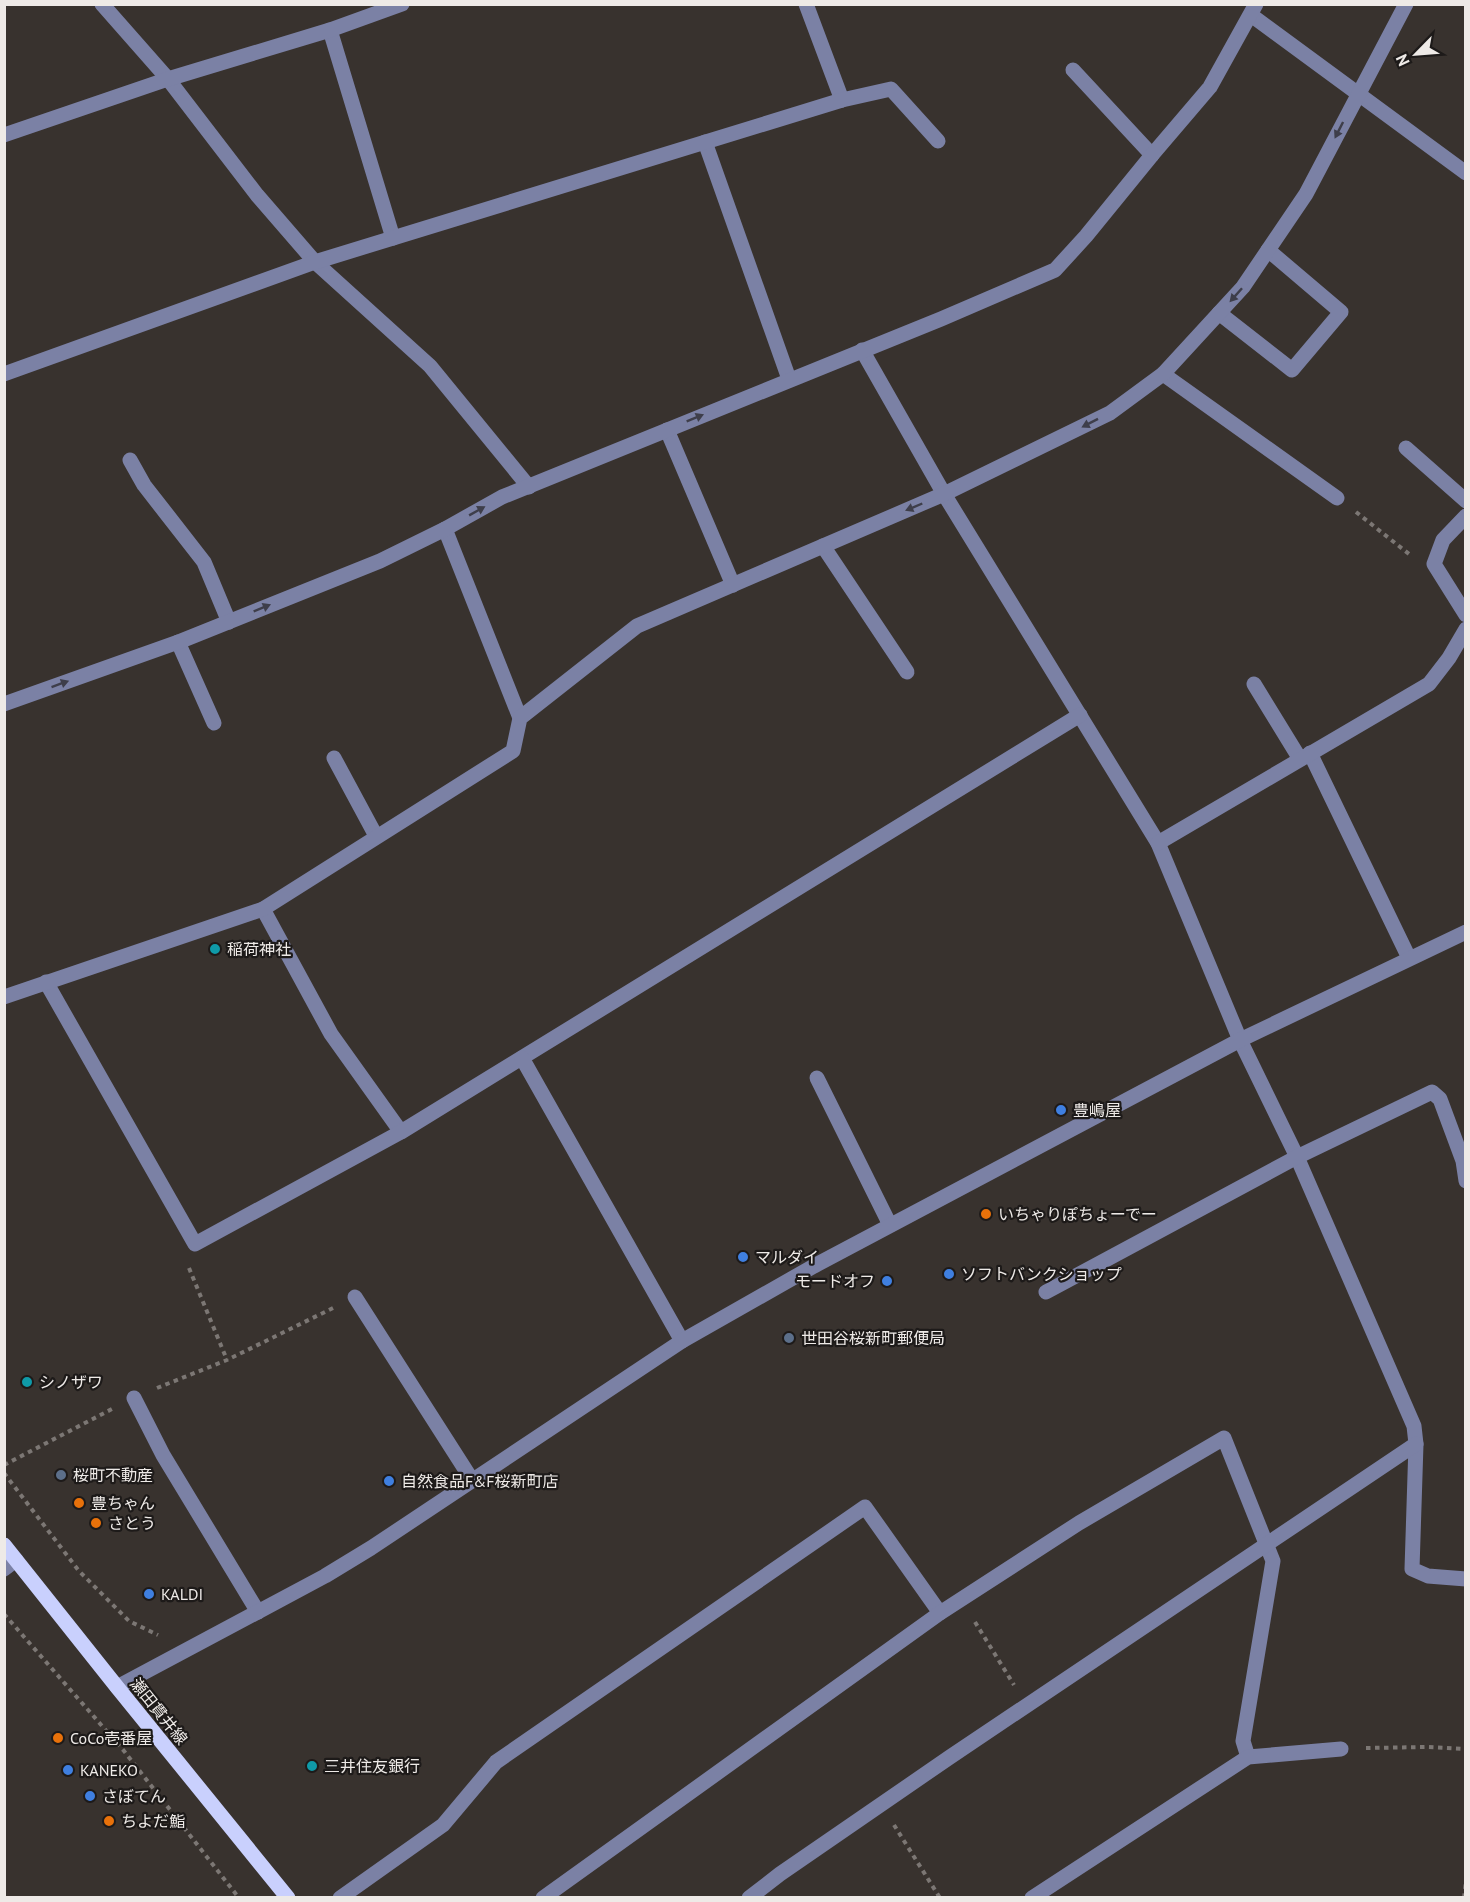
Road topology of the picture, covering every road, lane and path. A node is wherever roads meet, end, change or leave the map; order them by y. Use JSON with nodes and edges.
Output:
{"nodes":[{"id":1,"x":102,"y":4,"type":"edge"},
{"id":2,"x":806,"y":4,"type":"edge"},
{"id":3,"x":1406,"y":4,"type":"edge"},
{"id":4,"x":398,"y":5,"type":"edge"},
{"id":5,"x":1253,"y":10,"type":"edge"},
{"id":6,"x":330,"y":30,"type":"junction"},
{"id":7,"x":1073,"y":70,"type":"dead end"},
{"id":8,"x":168,"y":79,"type":"junction"},
{"id":9,"x":1358,"y":93,"type":"junction"},
{"id":10,"x":842,"y":100,"type":"junction"},
{"id":11,"x":4,"y":135,"type":"edge"},
{"id":12,"x":938,"y":141,"type":"dead end"},
{"id":13,"x":705,"y":142,"type":"junction"},
{"id":14,"x":1152,"y":155,"type":"junction"},
{"id":15,"x":1466,"y":173,"type":"edge"},
{"id":16,"x":393,"y":238,"type":"junction"},
{"id":17,"x":1268,"y":250,"type":"junction"},
{"id":18,"x":315,"y":262,"type":"junction"},
{"id":19,"x":1219,"y":313,"type":"junction"},
{"id":20,"x":862,"y":350,"type":"junction"},
{"id":21,"x":4,"y":374,"type":"edge"},
{"id":22,"x":1163,"y":374,"type":"junction"},
{"id":23,"x":789,"y":379,"type":"junction"},
{"id":24,"x":667,"y":430,"type":"junction"},
{"id":25,"x":1406,"y":448,"type":"dead end"},
{"id":26,"x":130,"y":460,"type":"dead end"},
{"id":27,"x":529,"y":487,"type":"junction"},
{"id":28,"x":944,"y":494,"type":"junction"},
{"id":29,"x":1337,"y":498,"type":"joint"},
{"id":30,"x":1466,"y":501,"type":"edge"},
{"id":31,"x":1466,"y":516,"type":"edge"},
{"id":32,"x":445,"y":529,"type":"junction"},
{"id":33,"x":823,"y":546,"type":"junction"},
{"id":34,"x":1434,"y":564,"type":"junction"},
{"id":35,"x":733,"y":585,"type":"junction"},
{"id":36,"x":1464,"y":610,"type":"edge"},
{"id":37,"x":229,"y":622,"type":"junction"},
{"id":38,"x":1466,"y":629,"type":"edge"},
{"id":39,"x":178,"y":642,"type":"junction"},
{"id":40,"x":907,"y":672,"type":"dead end"},
{"id":41,"x":1254,"y":684,"type":"dead end"},
{"id":42,"x":4,"y":704,"type":"edge"},
{"id":43,"x":1080,"y":715,"type":"junction"},
{"id":44,"x":520,"y":718,"type":"junction"},
{"id":45,"x":214,"y":723,"type":"dead end"},
{"id":46,"x":1305,"y":756,"type":"junction"},
{"id":47,"x":334,"y":758,"type":"dead end"},
{"id":48,"x":376,"y":836,"type":"junction"},
{"id":49,"x":1158,"y":843,"type":"junction"},
{"id":50,"x":263,"y":909,"type":"junction"},
{"id":51,"x":1466,"y":932,"type":"edge"},
{"id":52,"x":1409,"y":958,"type":"junction"},
{"id":53,"x":46,"y":982,"type":"junction"},
{"id":54,"x":4,"y":997,"type":"edge"},
{"id":55,"x":1240,"y":1040,"type":"junction"},
{"id":56,"x":522,"y":1058,"type":"junction"},
{"id":57,"x":817,"y":1078,"type":"dead end"},
{"id":58,"x":401,"y":1132,"type":"junction"},
{"id":59,"x":1297,"y":1157,"type":"junction"},
{"id":60,"x":1466,"y":1181,"type":"edge"},
{"id":61,"x":890,"y":1225,"type":"junction"},
{"id":62,"x":195,"y":1244,"type":"junction"},
{"id":63,"x":1046,"y":1293,"type":"dead end"},
{"id":64,"x":355,"y":1297,"type":"joint"},
{"id":65,"x":682,"y":1341,"type":"junction"},
{"id":66,"x":227,"y":1360,"type":"junction"},
{"id":67,"x":134,"y":1398,"type":"junction"},
{"id":68,"x":1416,"y":1444,"type":"junction"},
{"id":69,"x":4,"y":1466,"type":"edge"},
{"id":70,"x":4,"y":1473,"type":"edge"},
{"id":71,"x":472,"y":1480,"type":"junction"},
{"id":72,"x":1268,"y":1544,"type":"junction"},
{"id":73,"x":4,"y":1545,"type":"edge"},
{"id":74,"x":10,"y":1564,"type":"edge"},
{"id":75,"x":1466,"y":1579,"type":"edge"},
{"id":76,"x":961,"y":1600,"type":"junction"},
{"id":77,"x":258,"y":1612,"type":"junction"},
{"id":78,"x":4,"y":1614,"type":"edge"},
{"id":79,"x":940,"y":1614,"type":"junction"},
{"id":80,"x":160,"y":1636,"type":"dead end"},
{"id":81,"x":117,"y":1688,"type":"junction"},
{"id":82,"x":1027,"y":1706,"type":"junction"},
{"id":83,"x":1341,"y":1749,"type":"joint"},
{"id":84,"x":1466,"y":1749,"type":"edge"},
{"id":85,"x":1248,"y":1757,"type":"junction"},
{"id":86,"x":881,"y":1804,"type":"junction"},
{"id":87,"x":1466,"y":1881,"type":"edge"},
{"id":88,"x":239,"y":1898,"type":"edge"},
{"id":89,"x":288,"y":1898,"type":"edge"},
{"id":90,"x":340,"y":1898,"type":"edge"},
{"id":91,"x":543,"y":1898,"type":"edge"},
{"id":92,"x":749,"y":1898,"type":"edge"},
{"id":93,"x":940,"y":1898,"type":"edge"},
{"id":94,"x":1032,"y":1898,"type":"edge"},
{"id":95,"x":1464,"y":1898,"type":"edge"}],
"edges":[{"from":1,"to":8,"type":"street"},
{"from":2,"to":10,"type":"street"},
{"from":3,"to":9,"type":"street"},
{"from":4,"to":6,"type":"street"},
{"from":5,"to":9,"type":"street"},
{"from":5,"to":14,"type":"street"},
{"from":6,"to":8,"type":"street"},
{"from":6,"to":16,"type":"street"},
{"from":7,"to":14,"type":"street"},
{"from":8,"to":11,"type":"street"},
{"from":8,"to":18,"type":"street"},
{"from":9,"to":15,"type":"street"},
{"from":9,"to":17,"type":"street","one_way":true},
{"from":10,"to":12,"type":"street"},
{"from":10,"to":13,"type":"street"},
{"from":13,"to":16,"type":"street"},
{"from":13,"to":23,"type":"street"},
{"from":14,"to":20,"type":"street"},
{"from":16,"to":18,"type":"street"},
{"from":17,"to":19,"type":"street","one_way":true},
{"from":17,"to":19,"type":"street"},
{"from":18,"to":21,"type":"street"},
{"from":18,"to":27,"type":"street"},
{"from":19,"to":22,"type":"street"},
{"from":20,"to":23,"type":"street"},
{"from":20,"to":28,"type":"street"},
{"from":22,"to":28,"type":"street","one_way":true},
{"from":22,"to":29,"type":"street"},
{"from":24,"to":23,"type":"street","one_way":true},
{"from":24,"to":27,"type":"street"},
{"from":24,"to":35,"type":"street"},
{"from":25,"to":30,"type":"street"},
{"from":26,"to":37,"type":"street"},
{"from":32,"to":27,"type":"street","one_way":true},
{"from":28,"to":33,"type":"street","one_way":true},
{"from":28,"to":43,"type":"street"},
{"from":29,"to":34,"type":"path"},
{"from":31,"to":34,"type":"street"},
{"from":37,"to":32,"type":"street","one_way":true},
{"from":32,"to":44,"type":"street"},
{"from":33,"to":35,"type":"street"},
{"from":33,"to":40,"type":"street"},
{"from":34,"to":36,"type":"street"},
{"from":35,"to":44,"type":"street"},
{"from":37,"to":39,"type":"street"},
{"from":38,"to":46,"type":"street"},
{"from":42,"to":39,"type":"street","one_way":true},
{"from":39,"to":45,"type":"street"},
{"from":41,"to":46,"type":"street"},
{"from":43,"to":49,"type":"street"},
{"from":43,"to":56,"type":"street"},
{"from":44,"to":48,"type":"street"},
{"from":46,"to":49,"type":"street"},
{"from":46,"to":52,"type":"street"},
{"from":47,"to":48,"type":"street"},
{"from":48,"to":50,"type":"street"},
{"from":49,"to":55,"type":"street"},
{"from":50,"to":53,"type":"street"},
{"from":50,"to":58,"type":"street"},
{"from":51,"to":52,"type":"street"},
{"from":52,"to":55,"type":"street"},
{"from":53,"to":54,"type":"street"},
{"from":53,"to":62,"type":"street"},
{"from":55,"to":59,"type":"street"},
{"from":55,"to":61,"type":"street"},
{"from":56,"to":58,"type":"street"},
{"from":56,"to":65,"type":"street"},
{"from":57,"to":61,"type":"street"},
{"from":58,"to":62,"type":"street"},
{"from":59,"to":60,"type":"street"},
{"from":59,"to":63,"type":"street"},
{"from":59,"to":68,"type":"street"},
{"from":61,"to":65,"type":"street"},
{"from":62,"to":66,"type":"path"},
{"from":64,"to":66,"type":"path"},
{"from":64,"to":71,"type":"street"},
{"from":65,"to":71,"type":"street"},
{"from":66,"to":67,"type":"path"},
{"from":67,"to":69,"type":"path"},
{"from":67,"to":77,"type":"street"},
{"from":68,"to":72,"type":"street"},
{"from":68,"to":75,"type":"street"},
{"from":70,"to":80,"type":"path"},
{"from":71,"to":77,"type":"street"},
{"from":72,"to":76,"type":"street"},
{"from":72,"to":82,"type":"street"},
{"from":72,"to":85,"type":"street"},
{"from":73,"to":74,"type":"main road","name":"瀬田貫井線"},
{"from":74,"to":81,"type":"main road","name":"瀬田貫井線"},
{"from":76,"to":79,"type":"street"},
{"from":76,"to":82,"type":"path"},
{"from":77,"to":81,"type":"street"},
{"from":78,"to":88,"type":"path"},
{"from":79,"to":90,"type":"street"},
{"from":79,"to":91,"type":"street"},
{"from":81,"to":89,"type":"main road","name":"瀬田貫井線"},
{"from":82,"to":86,"type":"street"},
{"from":83,"to":84,"type":"path"},
{"from":83,"to":85,"type":"street"},
{"from":85,"to":94,"type":"street"},
{"from":86,"to":92,"type":"street"},
{"from":86,"to":93,"type":"path"},
{"from":87,"to":95,"type":"path"}]}
